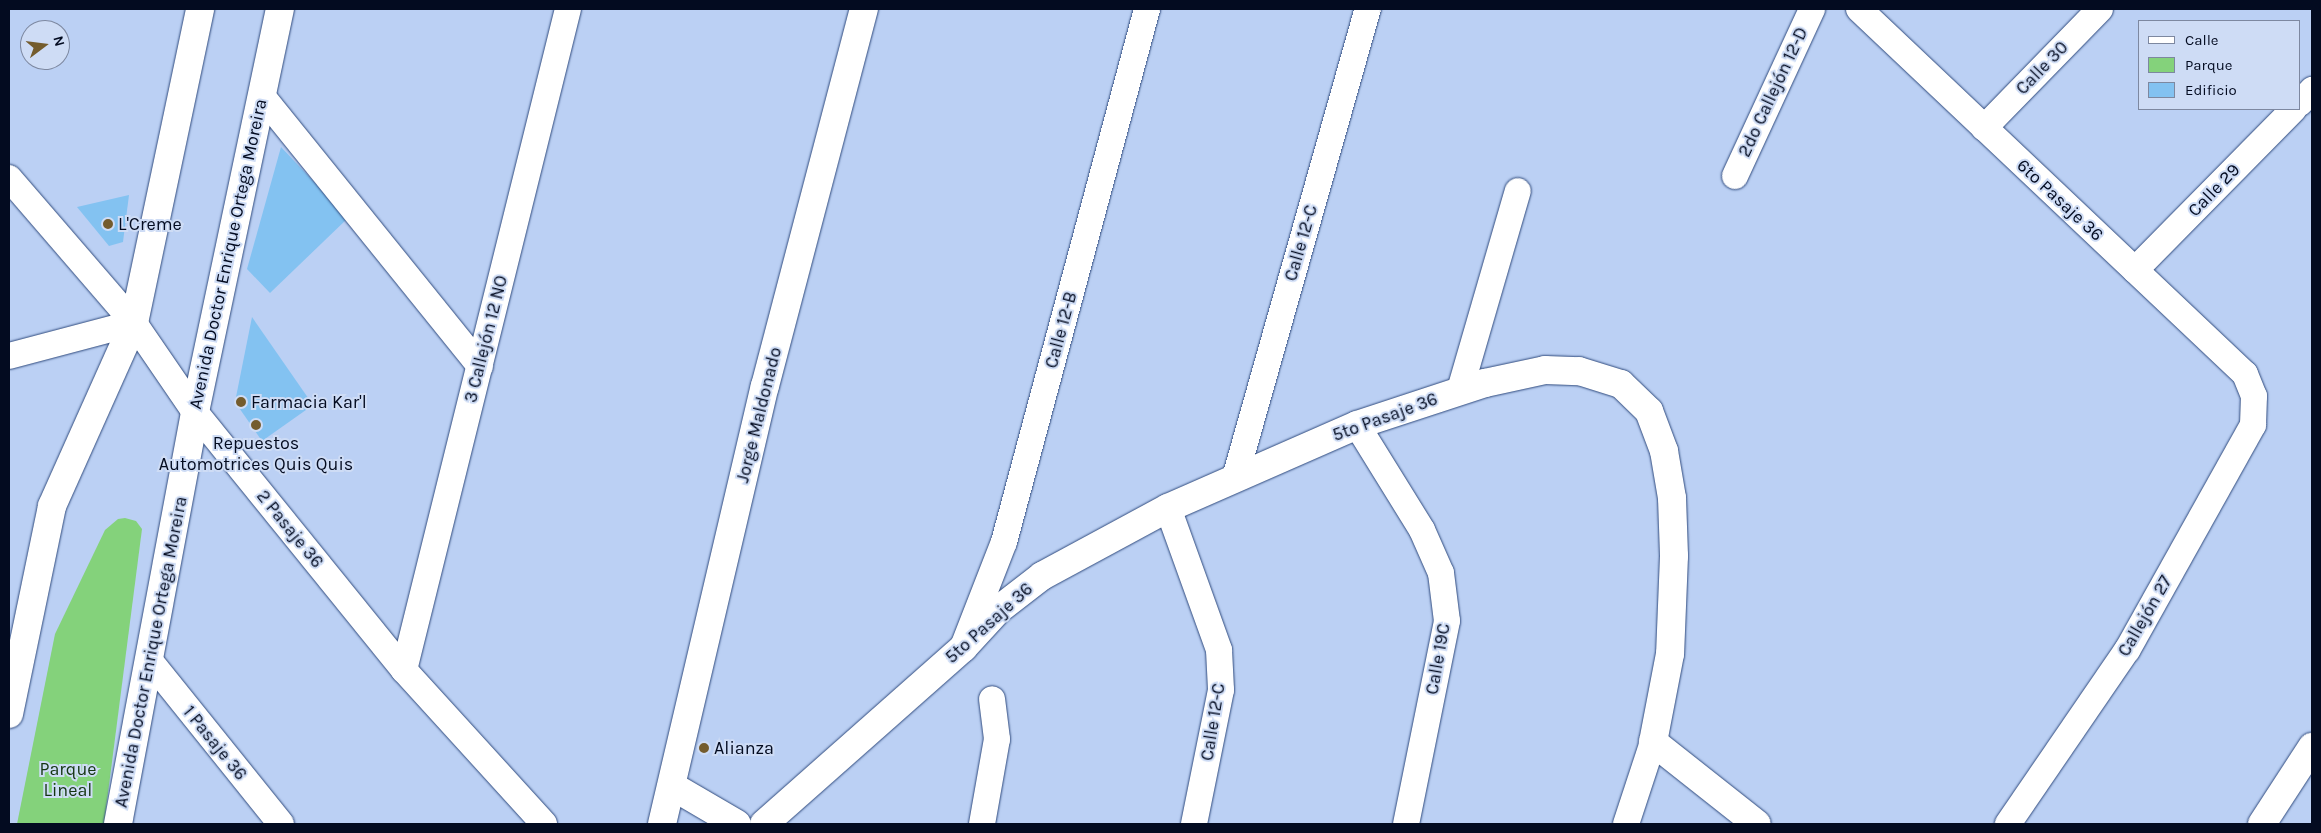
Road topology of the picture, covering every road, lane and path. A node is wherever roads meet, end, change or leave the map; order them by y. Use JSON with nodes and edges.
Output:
{"nodes":[{"id":1,"x":200,"y":9,"type":"edge"},
{"id":2,"x":280,"y":9,"type":"edge"},
{"id":3,"x":568,"y":9,"type":"edge"},
{"id":4,"x":864,"y":9,"type":"edge"},
{"id":5,"x":1147,"y":9,"type":"edge"},
{"id":6,"x":1368,"y":9,"type":"edge"},
{"id":7,"x":1812,"y":9,"type":"edge"},
{"id":8,"x":1858,"y":9,"type":"edge"},
{"id":9,"x":2100,"y":9,"type":"edge"},
{"id":10,"x":2312,"y":90,"type":"edge"},
{"id":11,"x":262,"y":96,"type":"junction"},
{"id":12,"x":2301,"y":101,"type":"edge"},
{"id":13,"x":2293,"y":110,"type":"edge"},
{"id":14,"x":1984,"y":128,"type":"junction"},
{"id":15,"x":1735,"y":176,"type":"dead end"},
{"id":16,"x":9,"y":178,"type":"edge"},
{"id":17,"x":1518,"y":191,"type":"dead end"},
{"id":18,"x":2135,"y":270,"type":"junction"},
{"id":19,"x":134,"y":323,"type":"junction"},
{"id":20,"x":9,"y":356,"type":"edge"},
{"id":21,"x":480,"y":366,"type":"junction"},
{"id":22,"x":1460,"y":390,"type":"junction"},
{"id":23,"x":2254,"y":396,"type":"joint"},
{"id":24,"x":195,"y":412,"type":"junction"},
{"id":25,"x":1357,"y":424,"type":"junction"},
{"id":26,"x":1235,"y":478,"type":"junction"},
{"id":27,"x":1168,"y":508,"type":"junction"},
{"id":28,"x":963,"y":648,"type":"junction"},
{"id":29,"x":150,"y":661,"type":"junction"},
{"id":30,"x":404,"y":670,"type":"junction"},
{"id":31,"x":992,"y":700,"type":"dead end"},
{"id":32,"x":9,"y":714,"type":"edge"},
{"id":33,"x":1652,"y":742,"type":"junction"},
{"id":34,"x":2312,"y":747,"type":"edge"},
{"id":35,"x":672,"y":786,"type":"junction"},
{"id":36,"x":118,"y":824,"type":"edge"},
{"id":37,"x":281,"y":824,"type":"edge"},
{"id":38,"x":544,"y":824,"type":"edge"},
{"id":39,"x":662,"y":824,"type":"edge"},
{"id":40,"x":737,"y":824,"type":"edge"},
{"id":41,"x":764,"y":824,"type":"edge"},
{"id":42,"x":982,"y":824,"type":"edge"},
{"id":43,"x":1194,"y":824,"type":"edge"},
{"id":44,"x":1406,"y":824,"type":"edge"},
{"id":45,"x":1626,"y":824,"type":"edge"},
{"id":46,"x":1757,"y":824,"type":"edge"},
{"id":47,"x":2008,"y":824,"type":"edge"},
{"id":48,"x":2262,"y":824,"type":"edge"}],
"edges":[{"from":1,"to":19,"type":"street"},
{"from":2,"to":11,"type":"street","name":"Avenida Doctor Enrique Ortega Moreira"},
{"from":3,"to":21,"type":"street","name":"3 Callejón 12 NO"},
{"from":4,"to":35,"type":"street","name":"Jorge Maldonado"},
{"from":5,"to":28,"type":"street","name":"Calle 12-B"},
{"from":6,"to":26,"type":"street","name":"Calle 12-C"},
{"from":7,"to":15,"type":"street","name":"2do Callejón 12-D"},
{"from":8,"to":14,"type":"street","name":"6to Pasaje 36"},
{"from":9,"to":14,"type":"street","name":"Calle 30"},
{"from":10,"to":12,"type":"street"},
{"from":11,"to":21,"type":"street"},
{"from":11,"to":24,"type":"street","name":"Avenida Doctor Enrique Ortega Moreira"},
{"from":13,"to":18,"type":"street","name":"Calle 29"},
{"from":14,"to":18,"type":"street","name":"6to Pasaje 36"},
{"from":16,"to":19,"type":"street","name":"2 Pasaje 36"},
{"from":17,"to":22,"type":"street"},
{"from":18,"to":23,"type":"street","name":"6to Pasaje 36"},
{"from":19,"to":20,"type":"street"},
{"from":19,"to":24,"type":"street","name":"2 Pasaje 36"},
{"from":19,"to":32,"type":"street"},
{"from":21,"to":30,"type":"street","name":"3 Callejón 12 NO"},
{"from":22,"to":25,"type":"street","name":"5to Pasaje 36"},
{"from":22,"to":33,"type":"street","name":"5to Pasaje 36"},
{"from":23,"to":47,"type":"street","name":"Callejón 27"},
{"from":24,"to":29,"type":"street","name":"Avenida Doctor Enrique Ortega Moreira"},
{"from":24,"to":30,"type":"street","name":"2 Pasaje 36"},
{"from":25,"to":26,"type":"street","name":"5to Pasaje 36"},
{"from":25,"to":44,"type":"street","name":"Calle 19C"},
{"from":26,"to":27,"type":"street","name":"5to Pasaje 36"},
{"from":27,"to":28,"type":"street","name":"5to Pasaje 36"},
{"from":27,"to":43,"type":"street","name":"Calle 12-C"},
{"from":28,"to":41,"type":"street","name":"5to Pasaje 36"},
{"from":29,"to":36,"type":"street","name":"Avenida Doctor Enrique Ortega Moreira"},
{"from":29,"to":37,"type":"street","name":"1 Pasaje 36"},
{"from":30,"to":38,"type":"street","name":"2 Pasaje 36"},
{"from":31,"to":42,"type":"street"},
{"from":33,"to":45,"type":"street"},
{"from":33,"to":46,"type":"street"},
{"from":34,"to":48,"type":"street"},
{"from":35,"to":39,"type":"street","name":"Jorge Maldonado"},
{"from":35,"to":40,"type":"street"}]}
